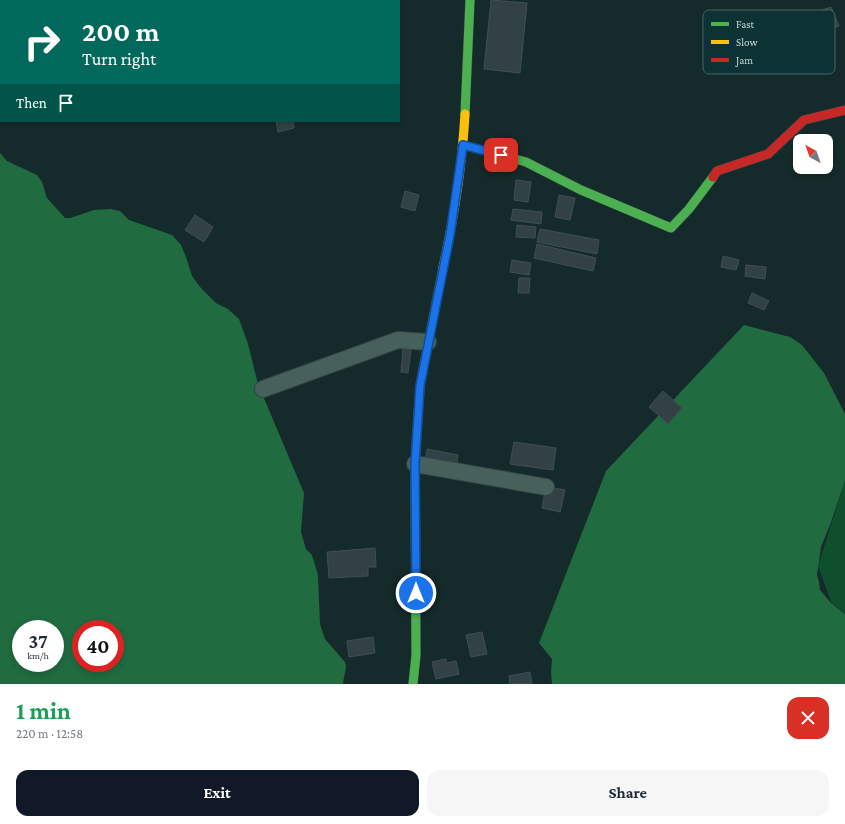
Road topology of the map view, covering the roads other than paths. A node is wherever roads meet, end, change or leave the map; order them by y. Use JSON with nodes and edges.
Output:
{"nodes":[{"id":1,"x":470,"y":0,"type":"edge"},
{"id":2,"x":845,"y":110,"type":"edge"},
{"id":3,"x":463,"y":145,"type":"junction"},
{"id":4,"x":428,"y":342,"type":"junction"},
{"id":5,"x":263,"y":389,"type":"dead end"},
{"id":6,"x":415,"y":464,"type":"junction"},
{"id":7,"x":546,"y":487,"type":"dead end"},
{"id":8,"x":413,"y":684,"type":"edge"}],
"edges":[{"from":1,"to":3,"type":"street"},
{"from":2,"to":3,"type":"street"},
{"from":3,"to":4,"type":"street"},
{"from":4,"to":5,"type":"street"},
{"from":4,"to":6,"type":"street"},
{"from":6,"to":7,"type":"street"},
{"from":6,"to":8,"type":"street"}]}
